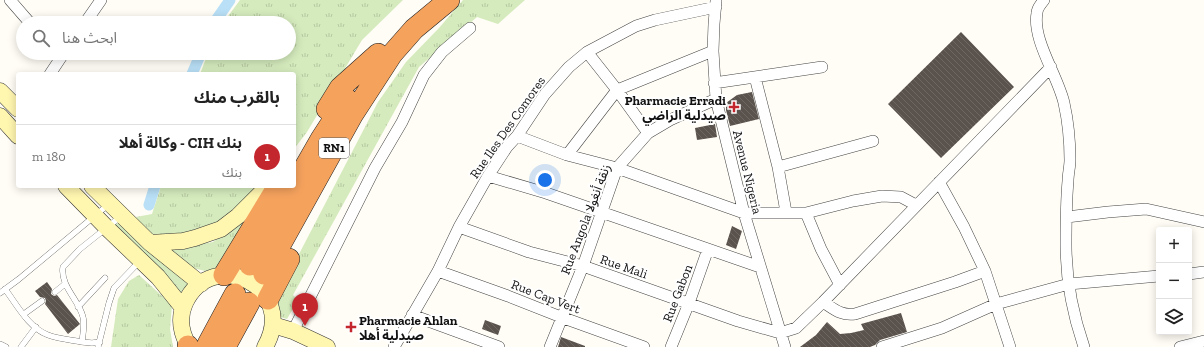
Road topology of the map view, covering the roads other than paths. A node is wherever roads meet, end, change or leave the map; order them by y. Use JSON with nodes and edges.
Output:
{"nodes":[{"id":1,"x":10,"y":0,"type":"edge"},
{"id":2,"x":101,"y":0,"type":"edge"},
{"id":3,"x":429,"y":0,"type":"edge"},
{"id":4,"x":449,"y":0,"type":"edge"},
{"id":5,"x":1041,"y":3,"type":"edge"},
{"id":6,"x":716,"y":4,"type":"edge"},
{"id":7,"x":24,"y":16,"type":"edge"},
{"id":8,"x":90,"y":16,"type":"edge"},
{"id":9,"x":470,"y":28,"type":"dead end"},
{"id":10,"x":414,"y":29,"type":"junction"},
{"id":11,"x":713,"y":51,"type":"junction"},
{"id":12,"x":587,"y":52,"type":"junction"},
{"id":13,"x":378,"y":54,"type":"junction"},
{"id":14,"x":58,"y":60,"type":"edge"},
{"id":15,"x":822,"y":67,"type":"dead end"},
{"id":16,"x":1050,"y":67,"type":"junction"},
{"id":17,"x":51,"y":72,"type":"edge"},
{"id":18,"x":755,"y":77,"type":"junction"},
{"id":19,"x":714,"y":83,"type":"junction"},
{"id":20,"x":0,"y":90,"type":"edge"},
{"id":21,"x":617,"y":90,"type":"junction"},
{"id":22,"x":716,"y":99,"type":"junction"},
{"id":23,"x":16,"y":107,"type":"edge"},
{"id":24,"x":0,"y":116,"type":"edge"},
{"id":25,"x":648,"y":133,"type":"junction"},
{"id":26,"x":16,"y":134,"type":"edge"},
{"id":27,"x":517,"y":136,"type":"junction"},
{"id":28,"x":873,"y":141,"type":"dead end"},
{"id":29,"x":567,"y":155,"type":"junction"},
{"id":30,"x":296,"y":157,"type":"edge"},
{"id":31,"x":778,"y":167,"type":"junction"},
{"id":32,"x":617,"y":168,"type":"junction"},
{"id":33,"x":488,"y":176,"type":"junction"},
{"id":34,"x":296,"y":182,"type":"edge"},
{"id":35,"x":939,"y":182,"type":"junction"},
{"id":36,"x":68,"y":188,"type":"edge"},
{"id":37,"x":94,"y":188,"type":"edge"},
{"id":38,"x":266,"y":188,"type":"edge"},
{"id":39,"x":277,"y":188,"type":"edge"},
{"id":40,"x":293,"y":188,"type":"edge"},
{"id":41,"x":109,"y":204,"type":"junction"},
{"id":42,"x":916,"y":205,"type":"junction"},
{"id":43,"x":601,"y":212,"type":"junction"},
{"id":44,"x":786,"y":212,"type":"junction"},
{"id":45,"x":744,"y":213,"type":"junction"},
{"id":46,"x":806,"y":213,"type":"junction"},
{"id":47,"x":95,"y":216,"type":"junction"},
{"id":48,"x":121,"y":216,"type":"junction"},
{"id":49,"x":1067,"y":217,"type":"junction"},
{"id":50,"x":1204,"y":222,"type":"edge"},
{"id":51,"x":459,"y":227,"type":"junction"},
{"id":52,"x":107,"y":228,"type":"junction"},
{"id":53,"x":150,"y":243,"type":"junction"},
{"id":54,"x":708,"y":249,"type":"junction"},
{"id":55,"x":141,"y":260,"type":"junction"},
{"id":56,"x":583,"y":266,"type":"junction"},
{"id":57,"x":760,"y":267,"type":"junction"},
{"id":58,"x":438,"y":271,"type":"junction"},
{"id":59,"x":985,"y":271,"type":"junction"},
{"id":60,"x":1204,"y":272,"type":"edge"},
{"id":61,"x":1192,"y":274,"type":"edge"},
{"id":62,"x":224,"y":275,"type":"junction"},
{"id":63,"x":1156,"y":276,"type":"edge"},
{"id":64,"x":105,"y":278,"type":"dead end"},
{"id":65,"x":65,"y":284,"type":"junction"},
{"id":66,"x":200,"y":284,"type":"junction"},
{"id":67,"x":1069,"y":284,"type":"junction"},
{"id":68,"x":840,"y":285,"type":"junction"},
{"id":69,"x":6,"y":289,"type":"junction"},
{"id":70,"x":54,"y":292,"type":"dead end"},
{"id":71,"x":0,"y":293,"type":"edge"},
{"id":72,"x":250,"y":299,"type":"junction"},
{"id":73,"x":42,"y":301,"type":"dead end"},
{"id":74,"x":823,"y":302,"type":"junction"},
{"id":75,"x":689,"y":303,"type":"junction"},
{"id":76,"x":996,"y":304,"type":"junction"},
{"id":77,"x":78,"y":307,"type":"junction"},
{"id":78,"x":183,"y":308,"type":"junction"},
{"id":79,"x":24,"y":314,"type":"junction"},
{"id":80,"x":412,"y":315,"type":"junction"},
{"id":81,"x":561,"y":317,"type":"junction"},
{"id":82,"x":274,"y":324,"type":"junction"},
{"id":83,"x":36,"y":327,"type":"junction"},
{"id":84,"x":293,"y":332,"type":"junction"},
{"id":85,"x":780,"y":333,"type":"junction"},
{"id":86,"x":1204,"y":341,"type":"edge"},
{"id":87,"x":82,"y":342,"type":"junction"},
{"id":88,"x":0,"y":344,"type":"edge"},
{"id":89,"x":99,"y":344,"type":"edge"},
{"id":90,"x":200,"y":346,"type":"edge"},
{"id":91,"x":885,"y":346,"type":"edge"},
{"id":92,"x":6,"y":347,"type":"edge"},
{"id":93,"x":21,"y":347,"type":"edge"},
{"id":94,"x":265,"y":347,"type":"edge"},
{"id":95,"x":327,"y":347,"type":"edge"},
{"id":96,"x":394,"y":347,"type":"edge"},
{"id":97,"x":498,"y":347,"type":"edge"},
{"id":98,"x":550,"y":347,"type":"edge"},
{"id":99,"x":644,"y":347,"type":"edge"},
{"id":100,"x":671,"y":347,"type":"edge"},
{"id":101,"x":784,"y":347,"type":"edge"},
{"id":102,"x":1010,"y":347,"type":"edge"},
{"id":103,"x":1084,"y":347,"type":"edge"},
{"id":104,"x":1180,"y":347,"type":"edge"}],
"edges":[{"from":1,"to":7,"type":"street"},
{"from":2,"to":8,"type":"street"},
{"from":3,"to":13,"type":"highway","number":"RN1"},
{"from":4,"to":10,"type":"highway","number":"RN1"},
{"from":5,"to":16,"type":"street"},
{"from":6,"to":11,"type":"street","name":"Avenue Nigeria"},
{"from":6,"to":12,"type":"street","name":"Rue Iles Des Comores"},
{"from":9,"to":84,"type":"street"},
{"from":10,"to":40,"type":"highway","number":"RN1"},
{"from":10,"to":72,"type":"highway"},
{"from":11,"to":19,"type":"street","name":"Avenue Nigeria"},
{"from":11,"to":21,"type":"street"},
{"from":12,"to":21,"type":"street"},
{"from":12,"to":27,"type":"street","name":"Rue Iles Des Comores"},
{"from":13,"to":30,"type":"highway"},
{"from":13,"to":34,"type":"highway","number":"RN1"},
{"from":14,"to":17,"type":"street"},
{"from":15,"to":18,"type":"street"},
{"from":16,"to":35,"type":"street"},
{"from":16,"to":49,"type":"street"},
{"from":18,"to":19,"type":"street"},
{"from":18,"to":31,"type":"street"},
{"from":19,"to":22,"type":"street","name":"Avenue Nigeria"},
{"from":20,"to":23,"type":"main road"},
{"from":21,"to":25,"type":"street"},
{"from":21,"to":29,"type":"street"},
{"from":22,"to":25,"type":"street","name":"Rue Angola زنقة أنغولا"},
{"from":22,"to":45,"type":"street","name":"Avenue Nigeria"},
{"from":24,"to":26,"type":"main road"},
{"from":25,"to":32,"type":"street","name":"Rue Angola زنقة أنغولا"},
{"from":27,"to":29,"type":"street"},
{"from":27,"to":33,"type":"street","name":"Rue Iles Des Comores"},
{"from":28,"to":31,"type":"street"},
{"from":29,"to":32,"type":"street"},
{"from":31,"to":44,"type":"street"},
{"from":32,"to":43,"type":"street","name":"Rue Angola زنقة أنغولا"},
{"from":32,"to":45,"type":"street"},
{"from":33,"to":43,"type":"street"},
{"from":33,"to":51,"type":"street","name":"Rue Iles Des Comores"},
{"from":35,"to":42,"type":"street"},
{"from":35,"to":59,"type":"street"},
{"from":36,"to":47,"type":"main road"},
{"from":37,"to":41,"type":"main road"},
{"from":38,"to":53,"type":"main road"},
{"from":39,"to":62,"type":"highway"},
{"from":41,"to":47,"type":"lane"},
{"from":41,"to":48,"type":"main road"},
{"from":42,"to":46,"type":"street"},
{"from":42,"to":68,"type":"street"},
{"from":43,"to":54,"type":"street"},
{"from":43,"to":56,"type":"street","name":"Rue Angola زنقة أنغولا"},
{"from":44,"to":45,"type":"street"},
{"from":44,"to":46,"type":"street"},
{"from":45,"to":57,"type":"street","name":"Avenue Nigeria"},
{"from":46,"to":68,"type":"street"},
{"from":47,"to":52,"type":"main road"},
{"from":47,"to":69,"type":"lane"},
{"from":48,"to":52,"type":"lane"},
{"from":48,"to":53,"type":"main road"},
{"from":49,"to":50,"type":"street"},
{"from":49,"to":67,"type":"street"},
{"from":51,"to":56,"type":"street","name":"Rue Mali"},
{"from":51,"to":58,"type":"street","name":"Rue Iles Des Comores"},
{"from":52,"to":55,"type":"main road"},
{"from":52,"to":65,"type":"lane"},
{"from":53,"to":66,"type":"main road"},
{"from":54,"to":57,"type":"street"},
{"from":54,"to":75,"type":"street","name":"Rue Gabon"},
{"from":55,"to":78,"type":"main road"},
{"from":55,"to":89,"type":"lane"},
{"from":56,"to":75,"type":"street","name":"Rue Mali"},
{"from":56,"to":81,"type":"street","name":"Rue Angola زنقة أنغولا"},
{"from":57,"to":85,"type":"street","name":"Avenue Nigeria"},
{"from":58,"to":80,"type":"street","name":"Rue Iles Des Comores"},
{"from":58,"to":81,"type":"street","name":"Rue Cap Vert"},
{"from":59,"to":74,"type":"street"},
{"from":59,"to":76,"type":"street"},
{"from":60,"to":61,"type":"street"},
{"from":62,"to":66,"type":"main road"},
{"from":62,"to":72,"type":"main road"},
{"from":63,"to":67,"type":"street"},
{"from":64,"to":77,"type":"lane"},
{"from":65,"to":70,"type":"lane"},
{"from":65,"to":77,"type":"lane"},
{"from":66,"to":78,"type":"main road"},
{"from":67,"to":76,"type":"street"},
{"from":67,"to":103,"type":"street"},
{"from":68,"to":74,"type":"street"},
{"from":69,"to":71,"type":"lane"},
{"from":69,"to":79,"type":"lane"},
{"from":72,"to":82,"type":"main road"},
{"from":72,"to":90,"type":"highway"},
{"from":73,"to":79,"type":"lane"},
{"from":74,"to":85,"type":"street"},
{"from":75,"to":85,"type":"street","name":"Rue Mali"},
{"from":75,"to":100,"type":"street","name":"Rue Gabon"},
{"from":76,"to":91,"type":"street"},
{"from":76,"to":102,"type":"street"},
{"from":77,"to":87,"type":"lane"},
{"from":78,"to":90,"type":"main road"},
{"from":79,"to":83,"type":"lane"},
{"from":80,"to":96,"type":"street","name":"Rue Iles Des Comores"},
{"from":80,"to":97,"type":"street"},
{"from":81,"to":98,"type":"street","name":"Rue Angola زنقة أنغولا"},
{"from":81,"to":99,"type":"street","name":"Rue Cap Vert"},
{"from":82,"to":84,"type":"main road"},
{"from":82,"to":94,"type":"main road"},
{"from":83,"to":87,"type":"lane"},
{"from":83,"to":93,"type":"lane"},
{"from":84,"to":95,"type":"main road"},
{"from":85,"to":101,"type":"street","name":"Avenue Nigeria"},
{"from":86,"to":104,"type":"street"},
{"from":87,"to":89,"type":"lane"},
{"from":88,"to":92,"type":"lane"}]}
